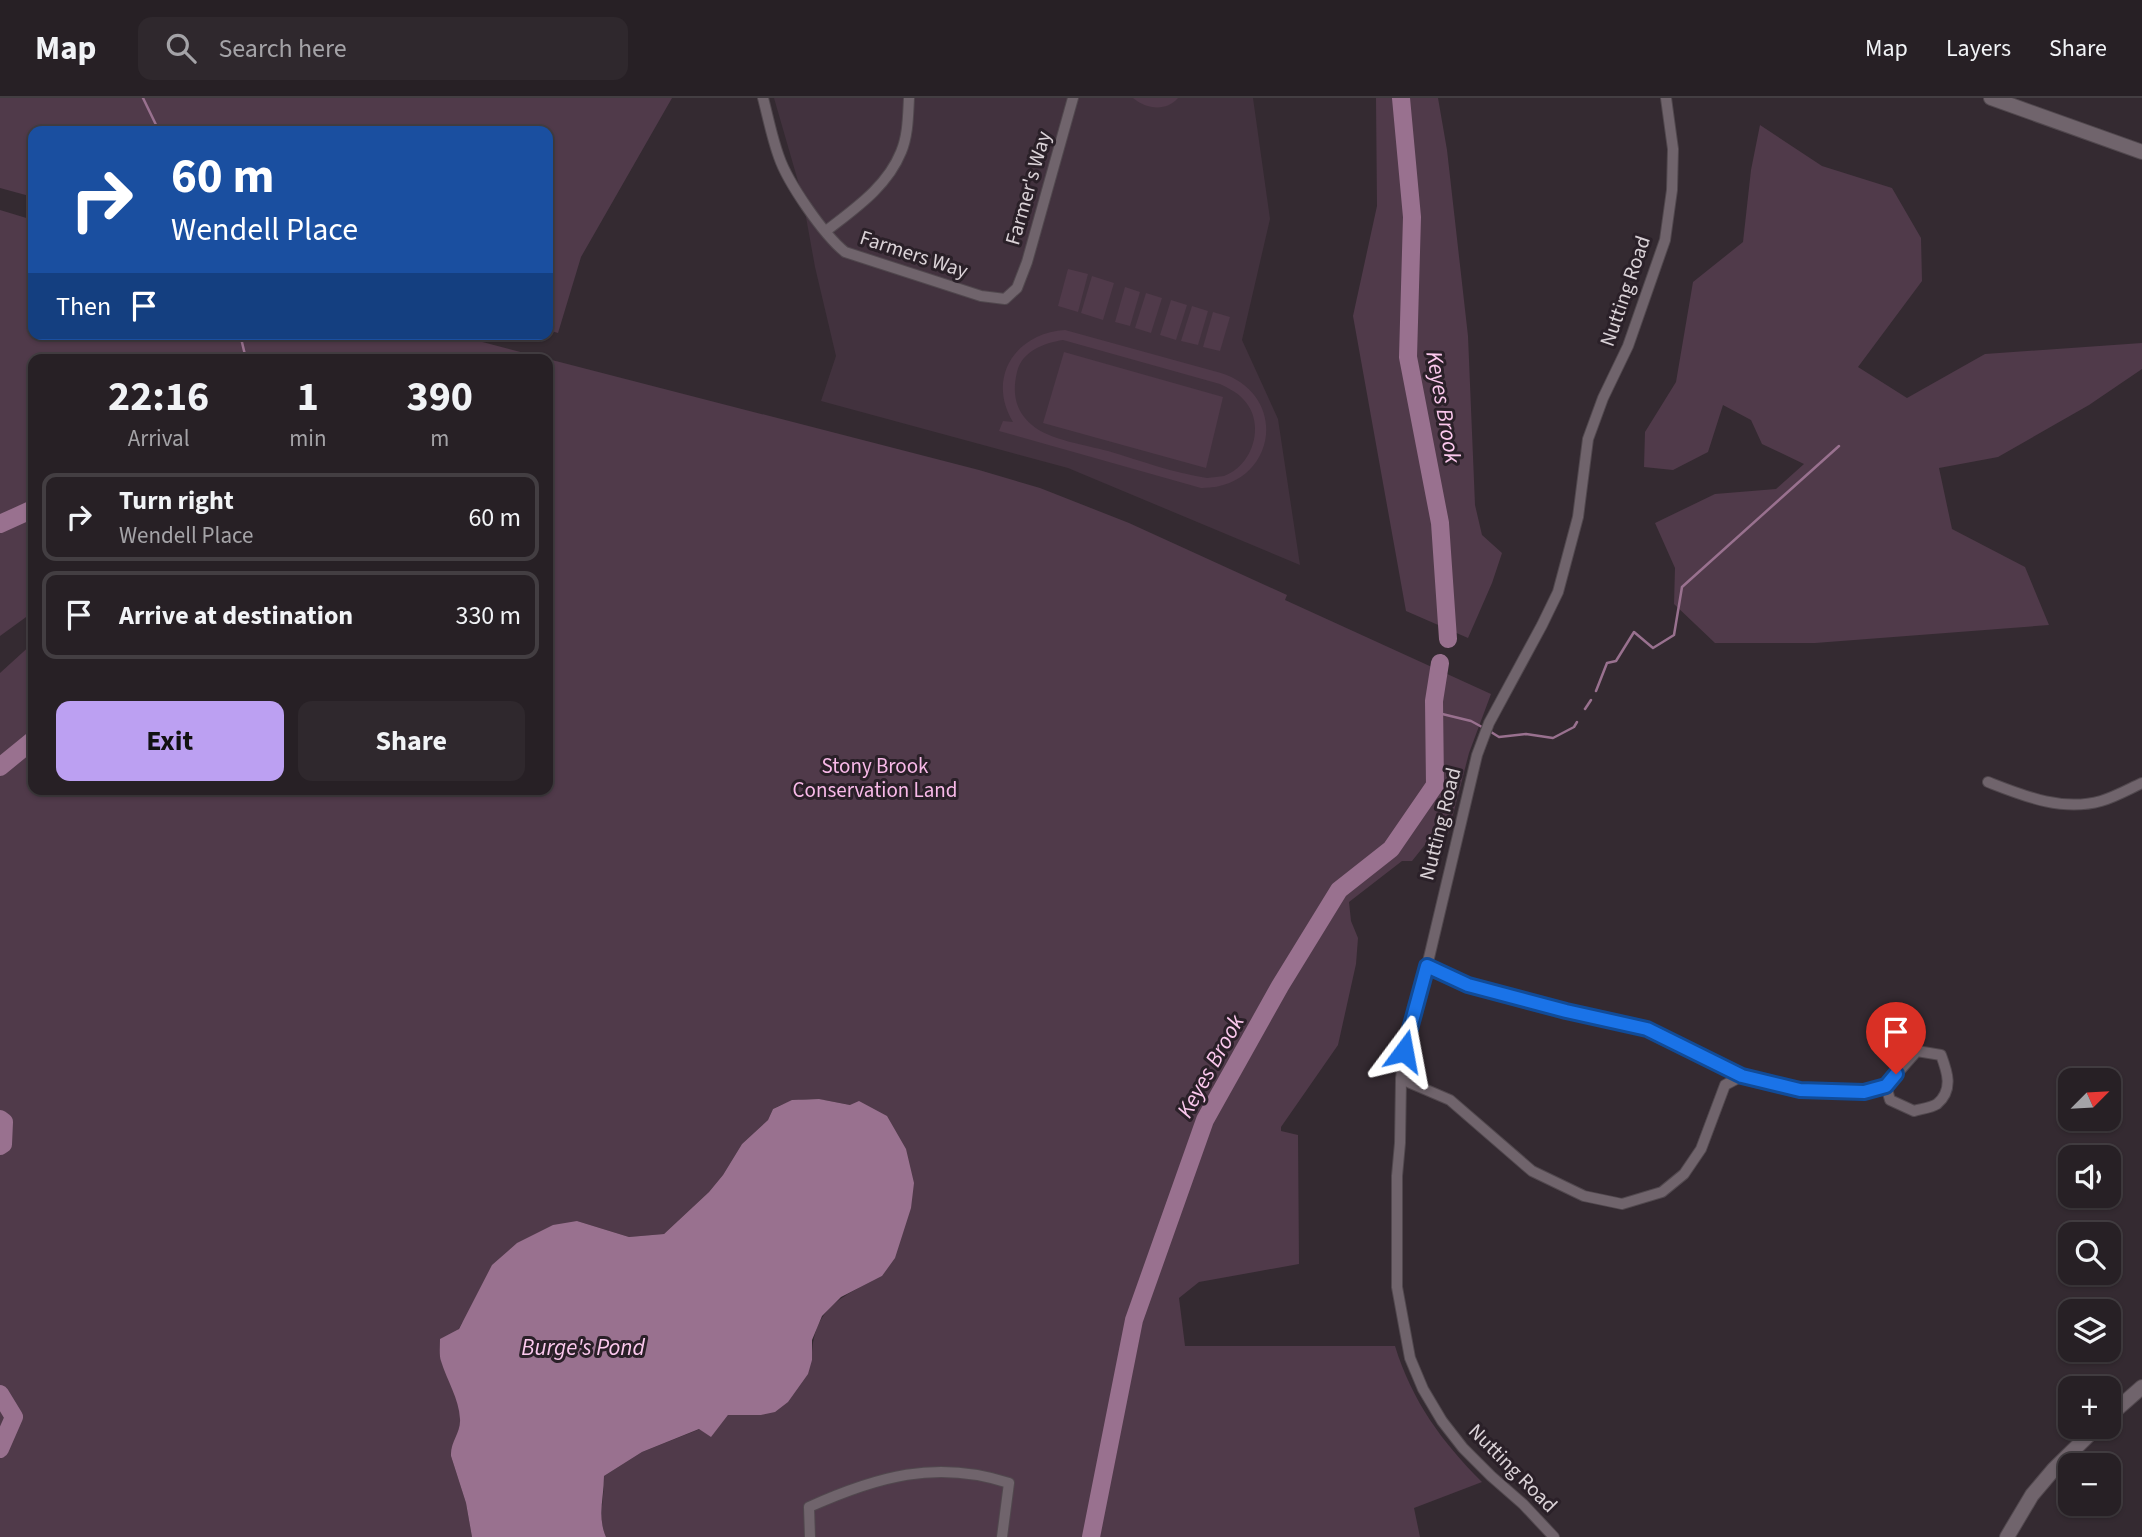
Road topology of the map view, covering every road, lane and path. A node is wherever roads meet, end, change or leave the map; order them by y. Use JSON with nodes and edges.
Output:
{"nodes":[{"id":1,"x":763,"y":98,"type":"edge"},
{"id":2,"x":909,"y":98,"type":"edge"},
{"id":3,"x":1073,"y":98,"type":"edge"},
{"id":4,"x":1666,"y":98,"type":"edge"},
{"id":5,"x":1992,"y":98,"type":"edge"},
{"id":6,"x":2142,"y":152,"type":"edge"},
{"id":7,"x":826,"y":231,"type":"junction"},
{"id":8,"x":1017,"y":288,"type":"joint"},
{"id":9,"x":1988,"y":782,"type":"dead end"},
{"id":10,"x":2142,"y":782,"type":"edge"},
{"id":11,"x":1427,"y":966,"type":"junction"},
{"id":12,"x":1742,"y":1076,"type":"junction"},
{"id":13,"x":1401,"y":1079,"type":"junction"},
{"id":14,"x":1886,"y":1086,"type":"junction"},
{"id":15,"x":2142,"y":1387,"type":"edge"},
{"id":16,"x":2121,"y":1405,"type":"edge"},
{"id":17,"x":2085,"y":1439,"type":"edge"},
{"id":18,"x":810,"y":1537,"type":"edge"},
{"id":19,"x":1002,"y":1537,"type":"edge"},
{"id":20,"x":1554,"y":1537,"type":"edge"},
{"id":21,"x":2007,"y":1537,"type":"edge"}],
"edges":[{"from":1,"to":7,"type":"street","name":"Farmers Way"},
{"from":2,"to":7,"type":"street"},
{"from":3,"to":8,"type":"street","name":"Farmer's Way"},
{"from":4,"to":11,"type":"street","name":"Nutting Road"},
{"from":5,"to":6,"type":"main road"},
{"from":7,"to":8,"type":"street","name":"Farmers Way"},
{"from":9,"to":10,"type":"street"},
{"from":11,"to":12,"type":"street"},
{"from":11,"to":13,"type":"street","name":"Nutting Road"},
{"from":12,"to":13,"type":"street"},
{"from":12,"to":14,"type":"street"},
{"from":13,"to":20,"type":"street","name":"Nutting Road"},
{"from":14,"to":14,"type":"street"},
{"from":15,"to":16,"type":"main road"},
{"from":17,"to":21,"type":"main road"},
{"from":18,"to":19,"type":"street"}]}
